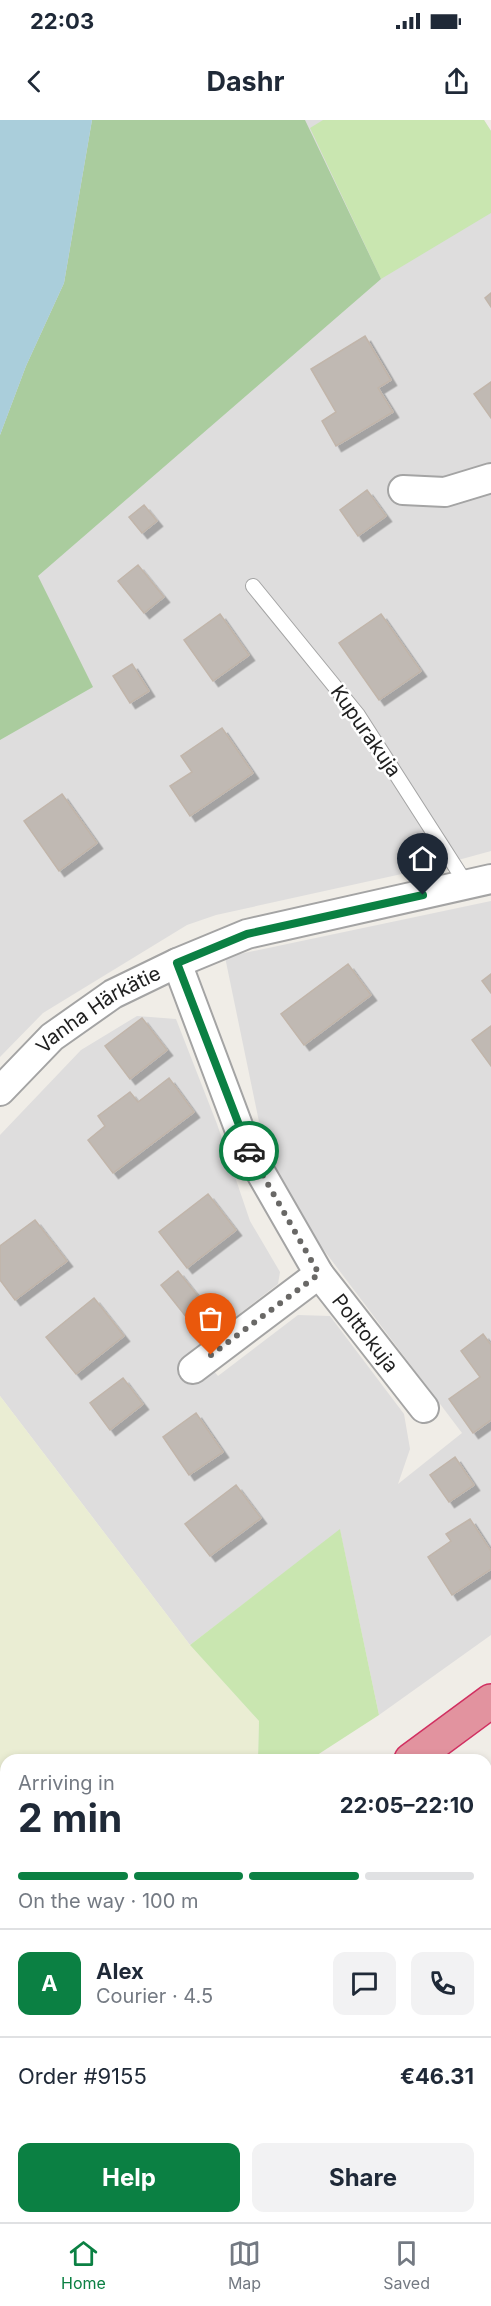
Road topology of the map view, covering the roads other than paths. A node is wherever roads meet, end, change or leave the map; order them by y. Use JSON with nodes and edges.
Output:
{"nodes":[{"id":1,"x":491,"y":478,"type":"edge"},
{"id":2,"x":403,"y":490,"type":"dead end"},
{"id":3,"x":253,"y":586,"type":"dead end"},
{"id":4,"x":479,"y":882,"type":"edge"},
{"id":5,"x":177,"y":963,"type":"junction"},
{"id":6,"x":0,"y":1091,"type":"edge"},
{"id":7,"x":319,"y":1274,"type":"junction"},
{"id":8,"x":193,"y":1369,"type":"dead end"},
{"id":9,"x":424,"y":1408,"type":"dead end"},
{"id":10,"x":491,"y":1701,"type":"edge"},
{"id":11,"x":419,"y":1754,"type":"edge"}],
"edges":[{"from":1,"to":2,"type":"street"},
{"from":3,"to":4,"type":"lane","name":"Kupurakuja"},
{"from":4,"to":5,"type":"street","name":"Vanha Härkätie"},
{"from":5,"to":6,"type":"street","name":"Vanha Härkätie"},
{"from":5,"to":7,"type":"street","name":"Polttokuja"},
{"from":7,"to":8,"type":"street"},
{"from":7,"to":9,"type":"street","name":"Polttokuja"},
{"from":10,"to":11,"type":"highway"}]}
